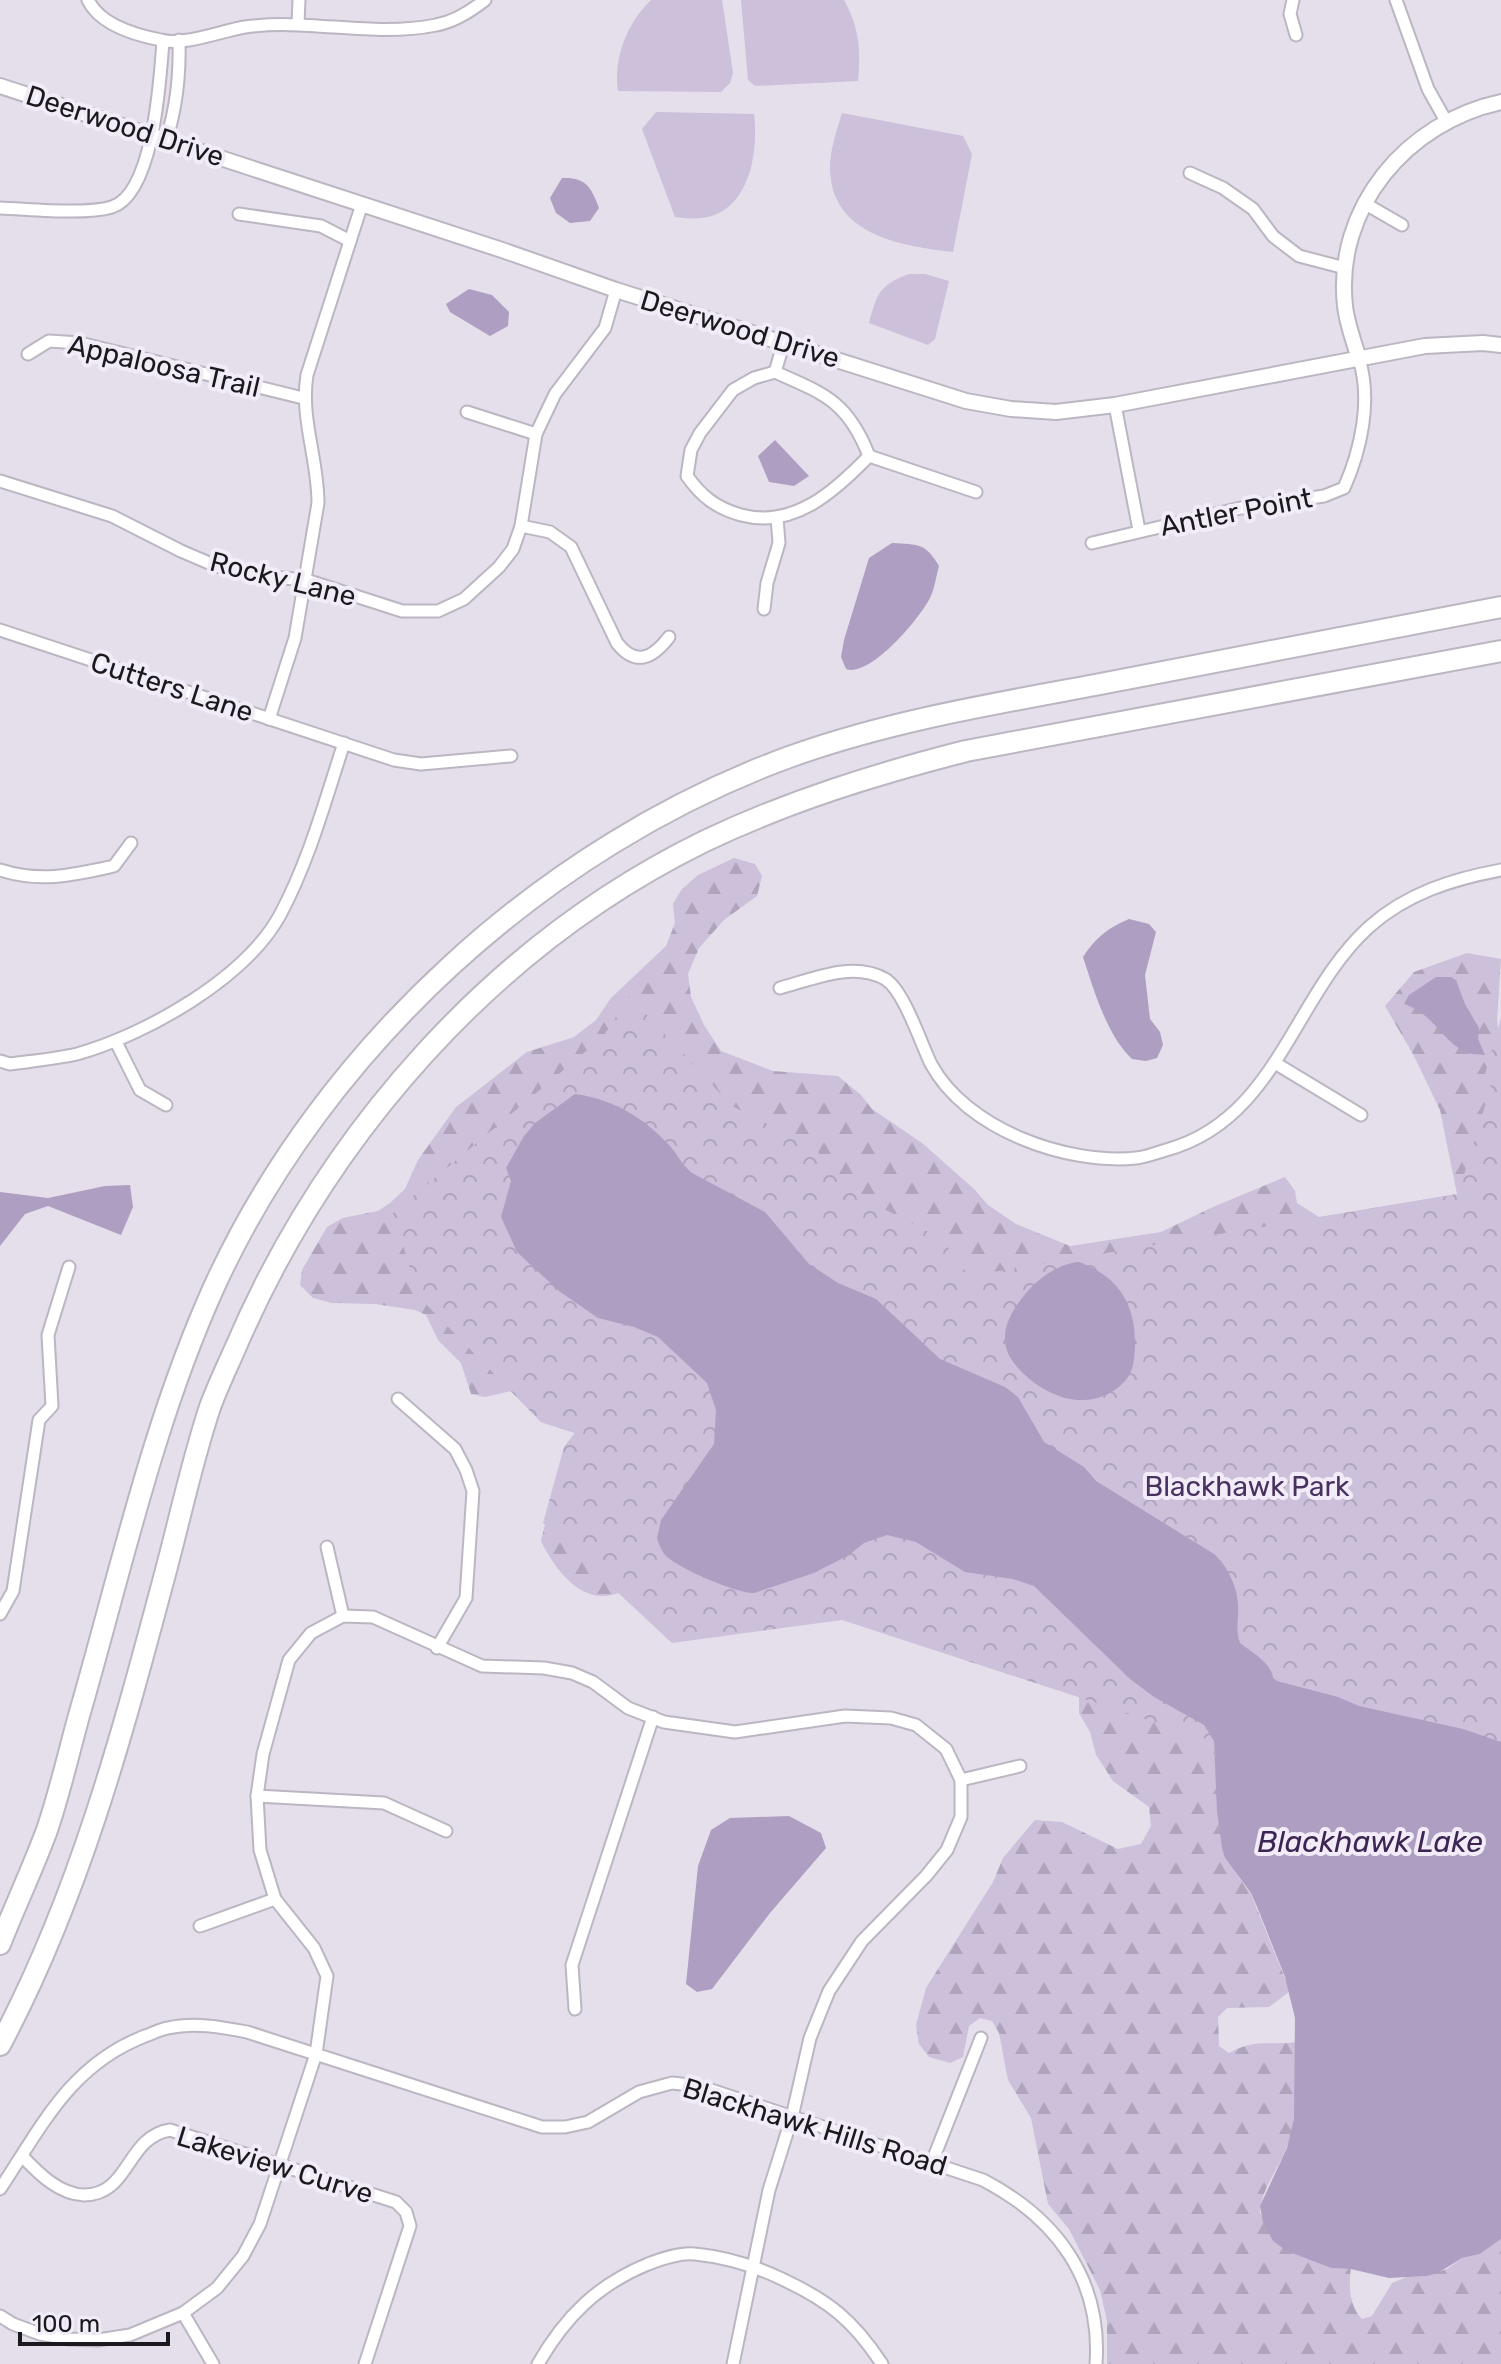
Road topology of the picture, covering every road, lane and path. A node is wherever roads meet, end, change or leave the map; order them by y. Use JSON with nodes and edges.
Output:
{"nodes":[{"id":1,"x":88,"y":0,"type":"edge"},
{"id":2,"x":299,"y":0,"type":"edge"},
{"id":3,"x":485,"y":0,"type":"edge"},
{"id":4,"x":1293,"y":0,"type":"edge"},
{"id":5,"x":1396,"y":0,"type":"edge"},
{"id":6,"x":298,"y":23,"type":"junction"},
{"id":7,"x":1296,"y":35,"type":"dead end"},
{"id":8,"x":179,"y":40,"type":"junction"},
{"id":9,"x":163,"y":41,"type":"junction"},
{"id":10,"x":0,"y":86,"type":"edge"},
{"id":11,"x":1501,"y":102,"type":"edge"},
{"id":12,"x":1446,"y":121,"type":"junction"},
{"id":13,"x":159,"y":138,"type":"junction"},
{"id":14,"x":1190,"y":173,"type":"dead end"},
{"id":15,"x":1364,"y":203,"type":"junction"},
{"id":16,"x":362,"y":204,"type":"junction"},
{"id":17,"x":0,"y":208,"type":"edge"},
{"id":18,"x":239,"y":214,"type":"dead end"},
{"id":19,"x":1402,"y":225,"type":"dead end"},
{"id":20,"x":350,"y":241,"type":"junction"},
{"id":21,"x":1345,"y":268,"type":"junction"},
{"id":22,"x":616,"y":290,"type":"junction"},
{"id":23,"x":784,"y":342,"type":"junction"},
{"id":24,"x":1501,"y":345,"type":"edge"},
{"id":25,"x":28,"y":354,"type":"dead end"},
{"id":26,"x":1359,"y":359,"type":"junction"},
{"id":27,"x":775,"y":372,"type":"junction"},
{"id":28,"x":303,"y":398,"type":"junction"},
{"id":29,"x":1115,"y":405,"type":"junction"},
{"id":30,"x":467,"y":412,"type":"dead end"},
{"id":31,"x":536,"y":434,"type":"junction"},
{"id":32,"x":869,"y":456,"type":"junction"},
{"id":33,"x":0,"y":481,"type":"edge"},
{"id":34,"x":976,"y":492,"type":"dead end"},
{"id":35,"x":777,"y":518,"type":"junction"},
{"id":36,"x":521,"y":526,"type":"junction"},
{"id":37,"x":1139,"y":530,"type":"junction"},
{"id":38,"x":1092,"y":543,"type":"dead end"},
{"id":39,"x":306,"y":580,"type":"junction"},
{"id":40,"x":1501,"y":607,"type":"edge"},
{"id":41,"x":764,"y":609,"type":"dead end"},
{"id":42,"x":0,"y":630,"type":"edge"},
{"id":43,"x":669,"y":637,"type":"dead end"},
{"id":44,"x":1501,"y":651,"type":"edge"},
{"id":45,"x":269,"y":719,"type":"junction"},
{"id":46,"x":344,"y":743,"type":"junction"},
{"id":47,"x":511,"y":756,"type":"dead end"},
{"id":48,"x":131,"y":843,"type":"dead end"},
{"id":49,"x":0,"y":870,"type":"edge"},
{"id":50,"x":1501,"y":870,"type":"edge"},
{"id":51,"x":780,"y":988,"type":"dead end"},
{"id":52,"x":116,"y":1042,"type":"junction"},
{"id":53,"x":0,"y":1061,"type":"edge"},
{"id":54,"x":1275,"y":1063,"type":"junction"},
{"id":55,"x":166,"y":1105,"type":"dead end"},
{"id":56,"x":1361,"y":1115,"type":"dead end"},
{"id":57,"x":69,"y":1267,"type":"dead end"},
{"id":58,"x":398,"y":1399,"type":"dead end"},
{"id":59,"x":327,"y":1547,"type":"dead end"},
{"id":60,"x":0,"y":1614,"type":"edge"},
{"id":61,"x":343,"y":1616,"type":"junction"},
{"id":62,"x":437,"y":1648,"type":"junction"},
{"id":63,"x":653,"y":1717,"type":"junction"},
{"id":64,"x":1020,"y":1766,"type":"dead end"},
{"id":65,"x":961,"y":1780,"type":"junction"},
{"id":66,"x":257,"y":1796,"type":"junction"},
{"id":67,"x":446,"y":1831,"type":"dead end"},
{"id":68,"x":275,"y":1899,"type":"junction"},
{"id":69,"x":200,"y":1926,"type":"dead end"},
{"id":70,"x":0,"y":1944,"type":"edge"},
{"id":71,"x":575,"y":2009,"type":"dead end"},
{"id":72,"x":981,"y":2038,"type":"dead end"},
{"id":73,"x":0,"y":2045,"type":"edge"},
{"id":74,"x":316,"y":2054,"type":"junction"},
{"id":75,"x":792,"y":2117,"type":"junction"},
{"id":76,"x":22,"y":2156,"type":"junction"},
{"id":77,"x":932,"y":2162,"type":"junction"},
{"id":78,"x":280,"y":2164,"type":"junction"},
{"id":79,"x":0,"y":2189,"type":"edge"},
{"id":80,"x":753,"y":2265,"type":"junction"},
{"id":81,"x":183,"y":2313,"type":"junction"},
{"id":82,"x":0,"y":2316,"type":"edge"},
{"id":83,"x":213,"y":2364,"type":"edge"},
{"id":84,"x":365,"y":2364,"type":"edge"},
{"id":85,"x":538,"y":2364,"type":"edge"},
{"id":86,"x":733,"y":2364,"type":"edge"},
{"id":87,"x":882,"y":2364,"type":"edge"},
{"id":88,"x":1096,"y":2364,"type":"edge"}],
"edges":[{"from":1,"to":9,"type":"street"},
{"from":2,"to":6,"type":"street"},
{"from":3,"to":6,"type":"street"},
{"from":4,"to":7,"type":"street"},
{"from":5,"to":12,"type":"street"},
{"from":6,"to":8,"type":"street"},
{"from":8,"to":9,"type":"street"},
{"from":8,"to":13,"type":"street"},
{"from":9,"to":13,"type":"street"},
{"from":10,"to":13,"type":"street","name":"Deerwood Drive"},
{"from":11,"to":12,"type":"street"},
{"from":12,"to":15,"type":"street"},
{"from":13,"to":16,"type":"street","name":"Deerwood Drive"},
{"from":13,"to":17,"type":"street"},
{"from":14,"to":21,"type":"street"},
{"from":15,"to":19,"type":"street"},
{"from":15,"to":21,"type":"street"},
{"from":16,"to":20,"type":"street"},
{"from":16,"to":22,"type":"street","name":"Deerwood Drive"},
{"from":18,"to":20,"type":"street"},
{"from":20,"to":28,"type":"street"},
{"from":21,"to":26,"type":"street"},
{"from":22,"to":23,"type":"street","name":"Deerwood Drive"},
{"from":22,"to":31,"type":"street","name":"Rocky Lane"},
{"from":23,"to":27,"type":"street"},
{"from":23,"to":29,"type":"street","name":"Deerwood Drive"},
{"from":24,"to":26,"type":"street","name":"Deerwood Drive"},
{"from":25,"to":28,"type":"street","name":"Appaloosa Trail"},
{"from":26,"to":29,"type":"street","name":"Deerwood Drive"},
{"from":26,"to":37,"type":"street","name":"Antler Point"},
{"from":27,"to":32,"type":"street"},
{"from":27,"to":35,"type":"street"},
{"from":28,"to":39,"type":"street"},
{"from":29,"to":37,"type":"street"},
{"from":30,"to":31,"type":"street"},
{"from":31,"to":36,"type":"street","name":"Rocky Lane"},
{"from":32,"to":34,"type":"street"},
{"from":32,"to":35,"type":"street"},
{"from":33,"to":39,"type":"street","name":"Rocky Lane"},
{"from":35,"to":41,"type":"street"},
{"from":36,"to":39,"type":"street","name":"Rocky Lane"},
{"from":36,"to":43,"type":"street"},
{"from":37,"to":38,"type":"street","name":"Antler Point"},
{"from":39,"to":45,"type":"street"},
{"from":40,"to":70,"type":"highway"},
{"from":42,"to":45,"type":"street","name":"Cutters Lane"},
{"from":44,"to":73,"type":"highway"},
{"from":45,"to":46,"type":"street","name":"Cutters Lane"},
{"from":46,"to":47,"type":"street","name":"Cutters Lane"},
{"from":46,"to":52,"type":"street"},
{"from":48,"to":49,"type":"street"},
{"from":50,"to":54,"type":"street"},
{"from":51,"to":54,"type":"street"},
{"from":52,"to":53,"type":"street"},
{"from":52,"to":55,"type":"street"},
{"from":54,"to":56,"type":"street"},
{"from":57,"to":60,"type":"street"},
{"from":58,"to":62,"type":"street"},
{"from":59,"to":61,"type":"street"},
{"from":61,"to":62,"type":"street"},
{"from":61,"to":66,"type":"street"},
{"from":62,"to":63,"type":"street"},
{"from":63,"to":65,"type":"street"},
{"from":63,"to":71,"type":"street"},
{"from":64,"to":65,"type":"street"},
{"from":65,"to":75,"type":"street"},
{"from":66,"to":67,"type":"street"},
{"from":66,"to":68,"type":"street"},
{"from":68,"to":69,"type":"street"},
{"from":68,"to":74,"type":"street"},
{"from":72,"to":77,"type":"street"},
{"from":74,"to":75,"type":"street","name":"Blackhawk Hills Road"},
{"from":74,"to":76,"type":"street","name":"Blackhawk Hills Road"},
{"from":74,"to":78,"type":"street"},
{"from":75,"to":77,"type":"street","name":"Blackhawk Hills Road"},
{"from":75,"to":80,"type":"street"},
{"from":76,"to":78,"type":"street","name":"Lakeview Curve"},
{"from":76,"to":79,"type":"street","name":"Blackhawk Hills Road"},
{"from":77,"to":88,"type":"street","name":"Blackhawk Hills Road"},
{"from":78,"to":81,"type":"street"},
{"from":78,"to":84,"type":"street","name":"Lakeview Curve"},
{"from":80,"to":85,"type":"street"},
{"from":80,"to":86,"type":"street"},
{"from":80,"to":87,"type":"street"},
{"from":81,"to":82,"type":"street"},
{"from":81,"to":83,"type":"street"}]}
